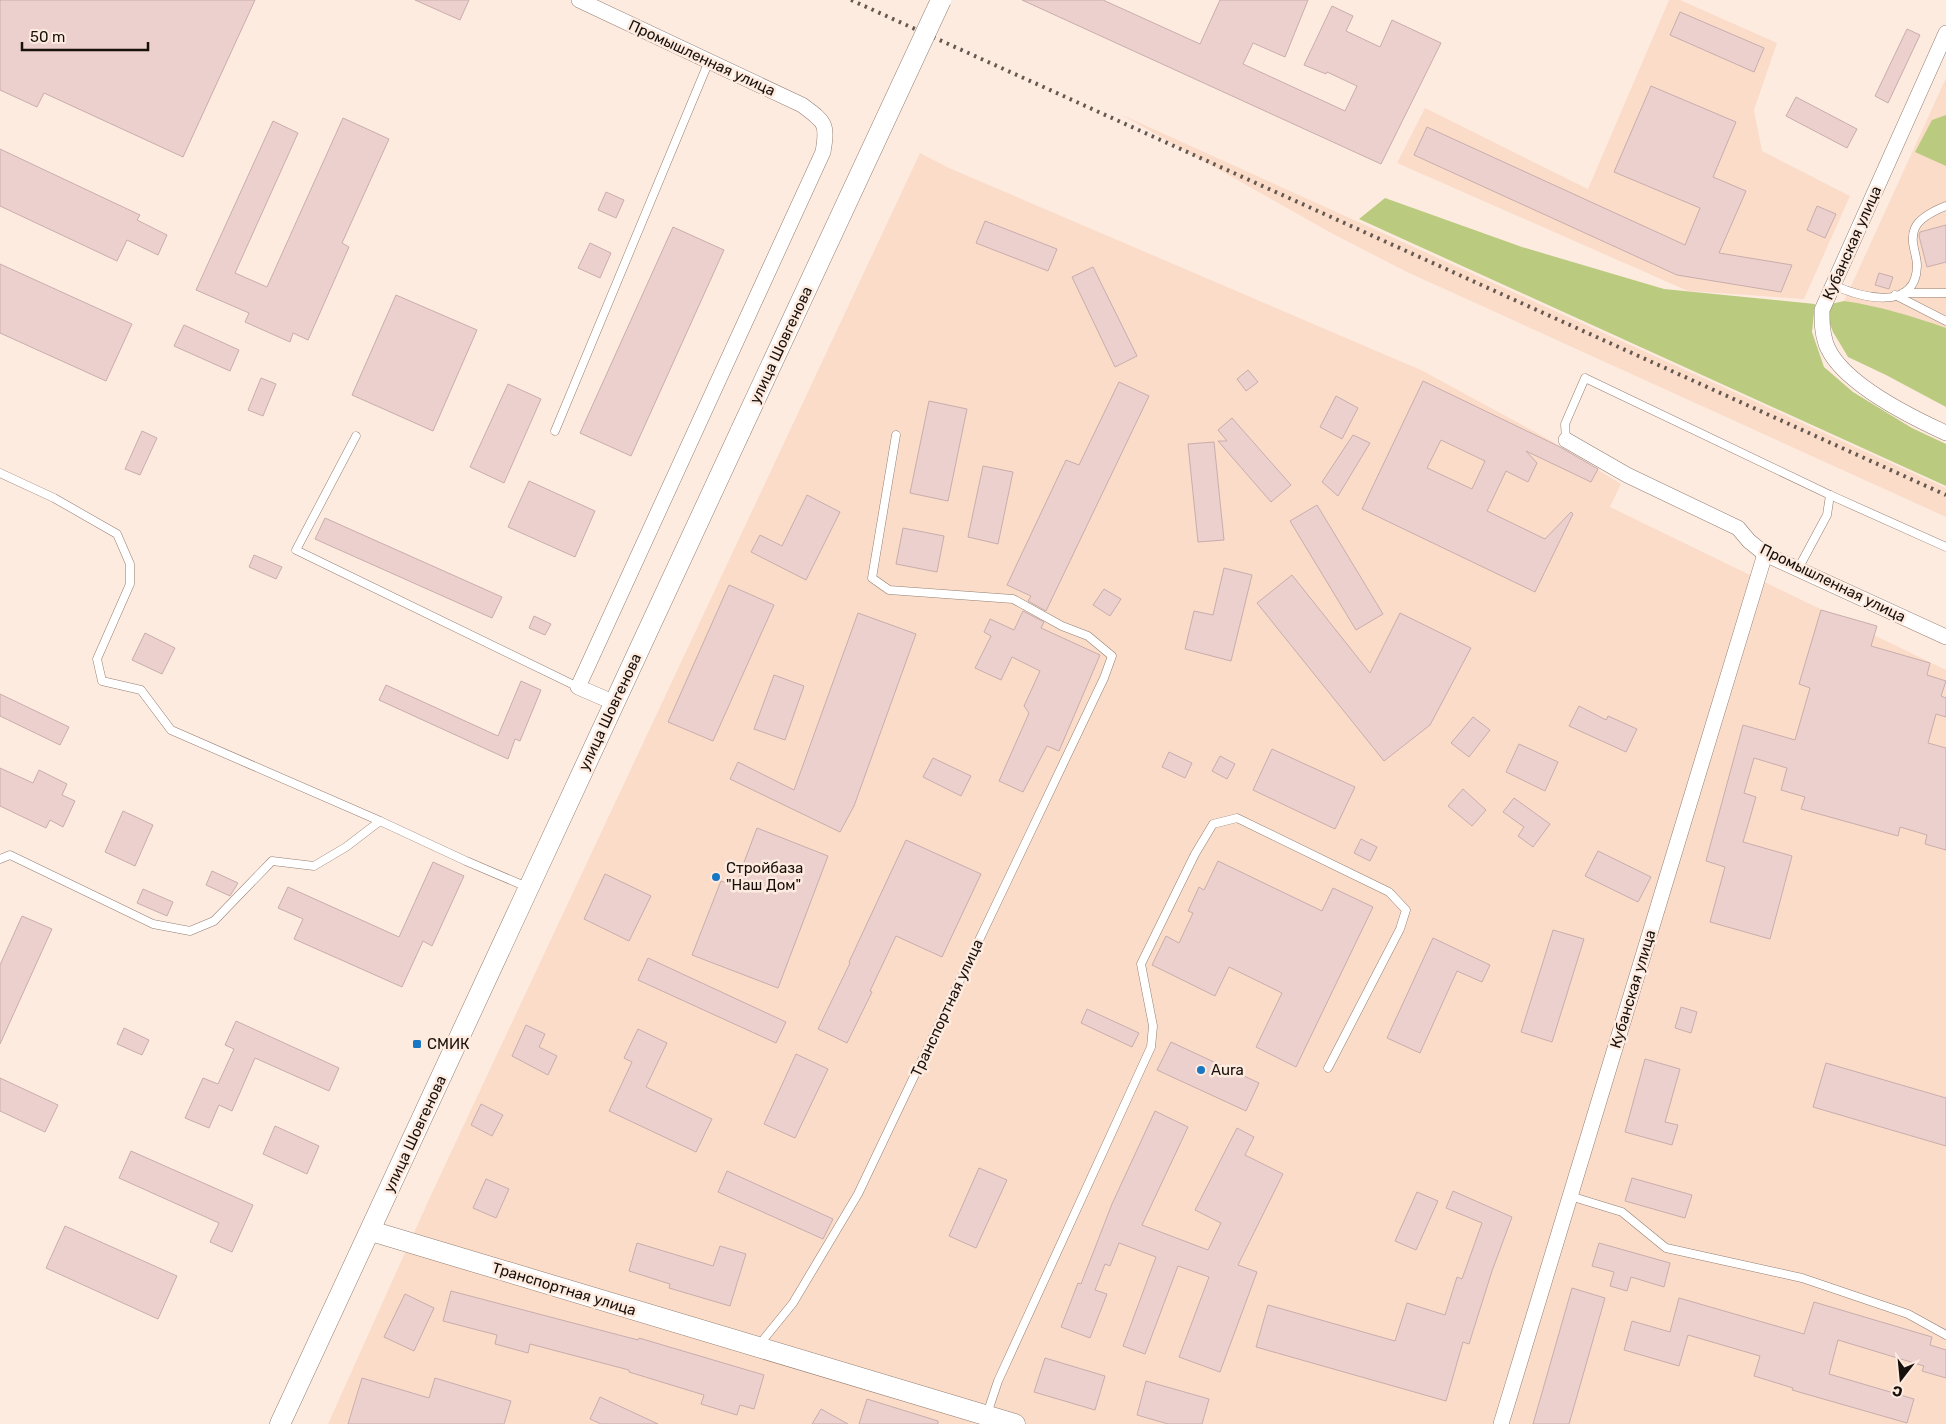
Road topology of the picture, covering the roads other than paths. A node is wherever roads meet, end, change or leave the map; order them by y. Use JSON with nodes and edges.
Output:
{"nodes":[{"id":1,"x":579,"y":0,"type":"edge"},
{"id":2,"x":941,"y":0,"type":"edge"},
{"id":3,"x":1946,"y":33,"type":"edge"},
{"id":4,"x":709,"y":61,"type":"junction"},
{"id":5,"x":1946,"y":206,"type":"edge"},
{"id":6,"x":1833,"y":285,"type":"junction"},
{"id":7,"x":1946,"y":293,"type":"edge"},
{"id":8,"x":1899,"y":294,"type":"junction"},
{"id":9,"x":1946,"y":321,"type":"edge"},
{"id":10,"x":1920,"y":421,"type":"junction"},
{"id":11,"x":1946,"y":426,"type":"edge"},
{"id":12,"x":555,"y":431,"type":"dead end"},
{"id":13,"x":1946,"y":433,"type":"edge"},
{"id":14,"x":896,"y":435,"type":"dead end"},
{"id":15,"x":356,"y":436,"type":"dead end"},
{"id":16,"x":1566,"y":440,"type":"joint"},
{"id":17,"x":0,"y":473,"type":"edge"},
{"id":18,"x":1830,"y":495,"type":"junction"},
{"id":19,"x":1946,"y":547,"type":"edge"},
{"id":20,"x":1765,"y":554,"type":"junction"},
{"id":21,"x":1798,"y":569,"type":"junction"},
{"id":22,"x":1946,"y":637,"type":"edge"},
{"id":23,"x":578,"y":687,"type":"junction"},
{"id":24,"x":615,"y":703,"type":"junction"},
{"id":25,"x":380,"y":821,"type":"junction"},
{"id":26,"x":0,"y":859,"type":"edge"},
{"id":27,"x":529,"y":887,"type":"junction"},
{"id":28,"x":1328,"y":1068,"type":"dead end"},
{"id":29,"x":1570,"y":1196,"type":"junction"},
{"id":30,"x":371,"y":1231,"type":"junction"},
{"id":31,"x":1946,"y":1334,"type":"edge"},
{"id":32,"x":757,"y":1347,"type":"junction"},
{"id":33,"x":1002,"y":1421,"type":"edge"},
{"id":34,"x":280,"y":1424,"type":"edge"},
{"id":35,"x":1501,"y":1424,"type":"edge"}],
"edges":[{"from":1,"to":4,"type":"street","name":"Промышленная улица"},
{"from":2,"to":24,"type":"street","name":"улица Шовгенова","bridge":true},
{"from":3,"to":6,"type":"street","name":"Кубанская улица"},
{"from":4,"to":12,"type":"lane"},
{"from":4,"to":23,"type":"street","name":"Промышленная улица"},
{"from":5,"to":8,"type":"lane"},
{"from":6,"to":8,"type":"lane"},
{"from":6,"to":10,"type":"street","name":"Кубанская улица"},
{"from":7,"to":8,"type":"lane"},
{"from":8,"to":9,"type":"lane"},
{"from":10,"to":11,"type":"lane"},
{"from":10,"to":13,"type":"street","name":"Кубанская улица"},
{"from":14,"to":32,"type":"lane","name":"Транспортная улица"},
{"from":15,"to":23,"type":"lane"},
{"from":16,"to":18,"type":"lane"},
{"from":16,"to":20,"type":"street","name":"Промышленная улица"},
{"from":17,"to":25,"type":"lane"},
{"from":18,"to":19,"type":"lane"},
{"from":18,"to":21,"type":"lane"},
{"from":20,"to":21,"type":"street","name":"Промышленная улица"},
{"from":20,"to":29,"type":"street","name":"Кубанская улица"},
{"from":21,"to":22,"type":"street","name":"Промышленная улица"},
{"from":23,"to":24,"type":"street"},
{"from":24,"to":27,"type":"street","name":"улица Шовгенова"},
{"from":25,"to":26,"type":"lane"},
{"from":25,"to":27,"type":"lane"},
{"from":27,"to":30,"type":"street","name":"улица Шовгенова"},
{"from":28,"to":33,"type":"lane"},
{"from":29,"to":31,"type":"lane"},
{"from":29,"to":35,"type":"street","name":"Кубанская улица"},
{"from":30,"to":32,"type":"street","name":"Транспортная улица"},
{"from":30,"to":34,"type":"street","name":"улица Шовгенова"},
{"from":32,"to":33,"type":"street","name":"Транспортная улица"}]}
